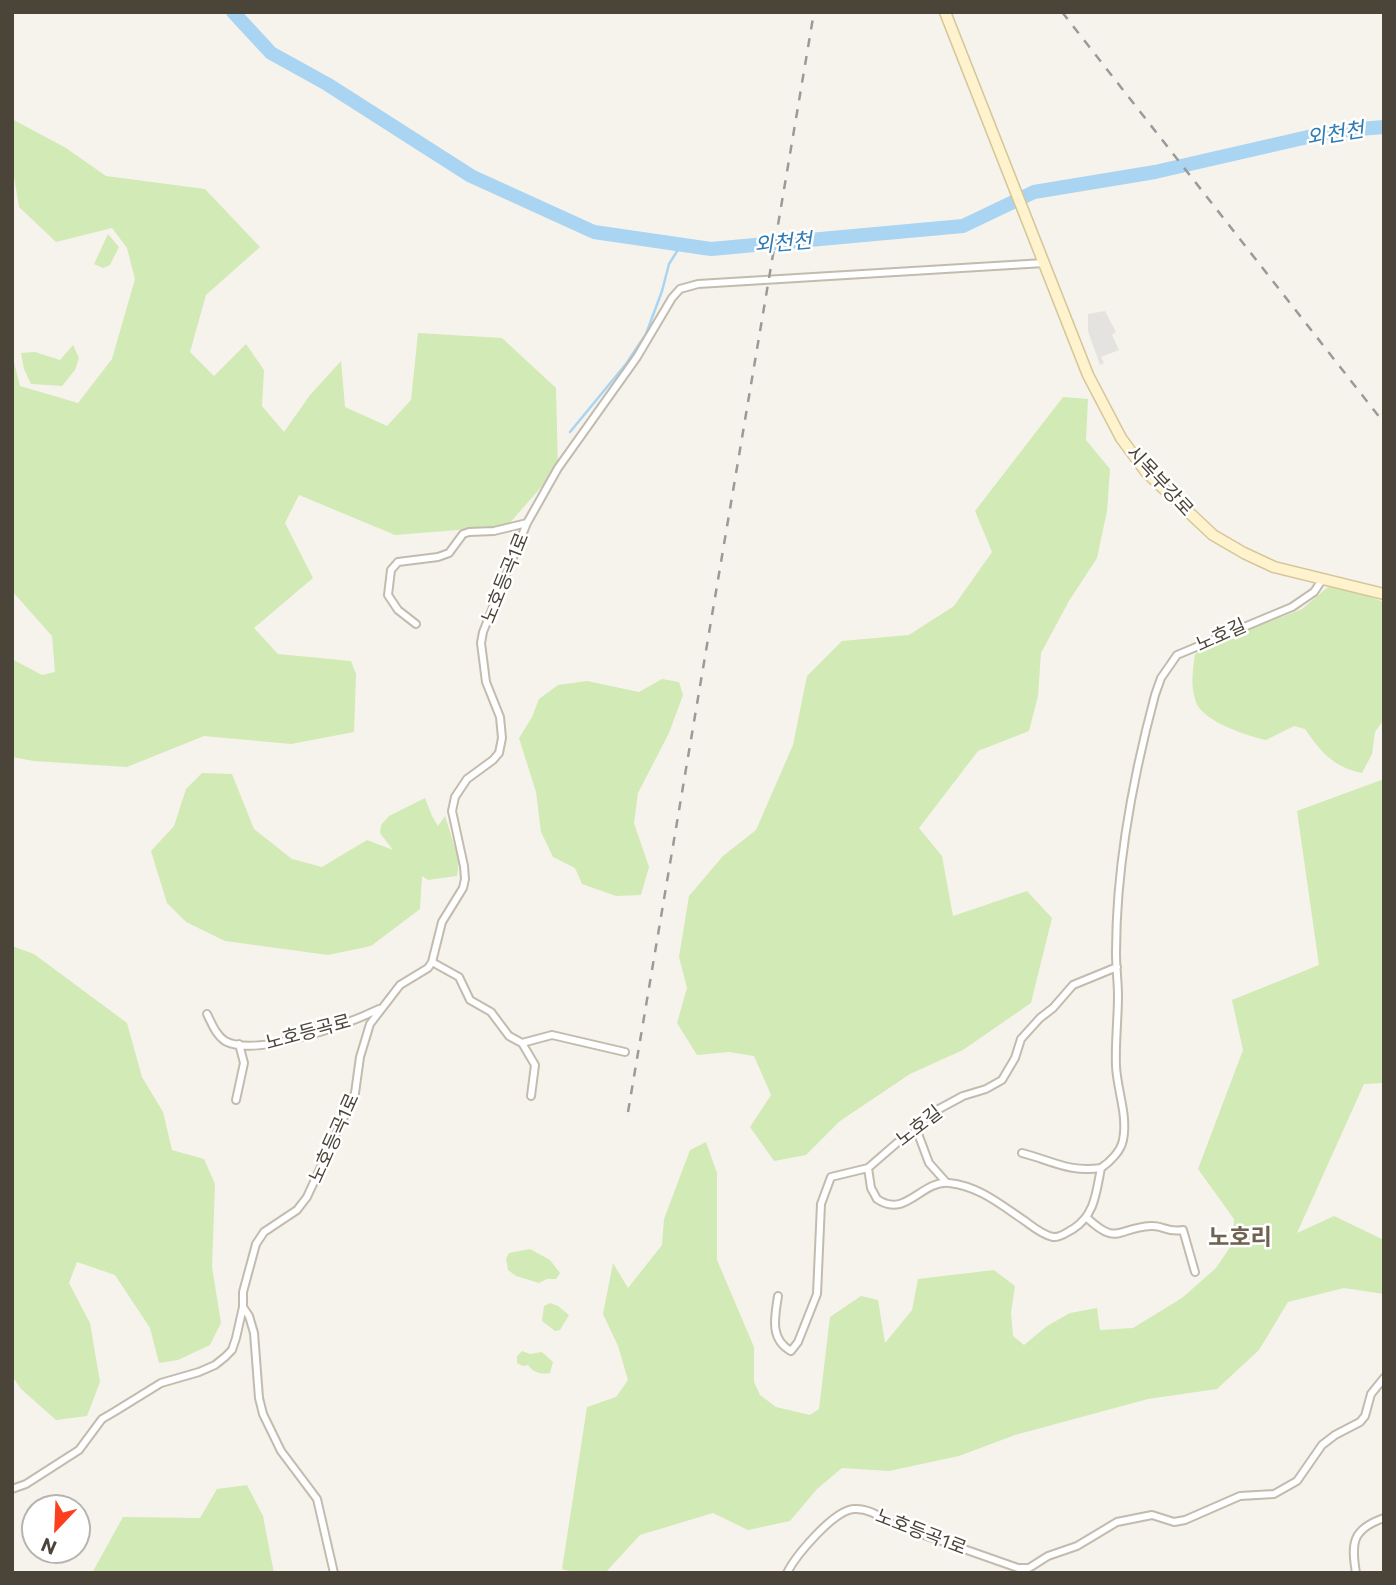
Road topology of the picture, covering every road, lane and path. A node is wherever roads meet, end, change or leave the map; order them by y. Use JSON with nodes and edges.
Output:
{"nodes":[{"id":1,"x":945,"y":12,"type":"edge"},
{"id":2,"x":1043,"y":259,"type":"junction"},
{"id":3,"x":527,"y":523,"type":"junction"},
{"id":4,"x":1322,"y":580,"type":"junction"},
{"id":5,"x":1384,"y":594,"type":"edge"},
{"id":6,"x":416,"y":624,"type":"dead end"},
{"id":7,"x":432,"y":962,"type":"junction"},
{"id":8,"x":1117,"y":967,"type":"junction"},
{"id":9,"x":381,"y":1008,"type":"junction"},
{"id":10,"x":207,"y":1014,"type":"dead end"},
{"id":11,"x":522,"y":1043,"type":"junction"},
{"id":12,"x":239,"y":1044,"type":"junction"},
{"id":13,"x":625,"y":1052,"type":"dead end"},
{"id":14,"x":531,"y":1096,"type":"dead end"},
{"id":15,"x":236,"y":1100,"type":"dead end"},
{"id":16,"x":916,"y":1131,"type":"junction"},
{"id":17,"x":1021,"y":1153,"type":"dead end"},
{"id":18,"x":868,"y":1168,"type":"junction"},
{"id":19,"x":1101,"y":1168,"type":"junction"},
{"id":20,"x":946,"y":1182,"type":"junction"},
{"id":21,"x":1086,"y":1217,"type":"junction"},
{"id":22,"x":1195,"y":1272,"type":"dead end"},
{"id":23,"x":778,"y":1296,"type":"dead end"},
{"id":24,"x":243,"y":1307,"type":"junction"},
{"id":25,"x":1384,"y":1378,"type":"edge"},
{"id":26,"x":12,"y":1489,"type":"edge"},
{"id":27,"x":1384,"y":1518,"type":"edge"},
{"id":28,"x":334,"y":1573,"type":"edge"},
{"id":29,"x":787,"y":1573,"type":"edge"},
{"id":30,"x":1356,"y":1573,"type":"edge"}],
"edges":[{"from":1,"to":2,"type":"main road","name":"시목부강로"},
{"from":2,"to":3,"type":"street","name":"노호등곡1로"},
{"from":2,"to":4,"type":"main road","name":"시목부강로"},
{"from":3,"to":6,"type":"street"},
{"from":3,"to":7,"type":"street","name":"노호등곡1로"},
{"from":4,"to":5,"type":"main road","name":"시목부강로"},
{"from":4,"to":8,"type":"street","name":"노호길"},
{"from":7,"to":9,"type":"street","name":"노호등곡1로"},
{"from":7,"to":11,"type":"street"},
{"from":8,"to":16,"type":"street","name":"노호길"},
{"from":8,"to":19,"type":"street","name":"노호길"},
{"from":9,"to":12,"type":"street","name":"노호등곡로"},
{"from":9,"to":24,"type":"street","name":"노호등곡1로"},
{"from":10,"to":12,"type":"street","name":"노호등곡로"},
{"from":11,"to":13,"type":"street"},
{"from":11,"to":14,"type":"street"},
{"from":12,"to":15,"type":"street"},
{"from":16,"to":18,"type":"street","name":"노호길"},
{"from":16,"to":20,"type":"street"},
{"from":17,"to":19,"type":"street"},
{"from":18,"to":20,"type":"street"},
{"from":18,"to":23,"type":"street"},
{"from":19,"to":21,"type":"street","name":"노호길"},
{"from":20,"to":21,"type":"street"},
{"from":21,"to":22,"type":"street"},
{"from":24,"to":26,"type":"street"},
{"from":24,"to":28,"type":"street"},
{"from":25,"to":29,"type":"street","name":"노호등곡1로"},
{"from":27,"to":30,"type":"street"}]}
